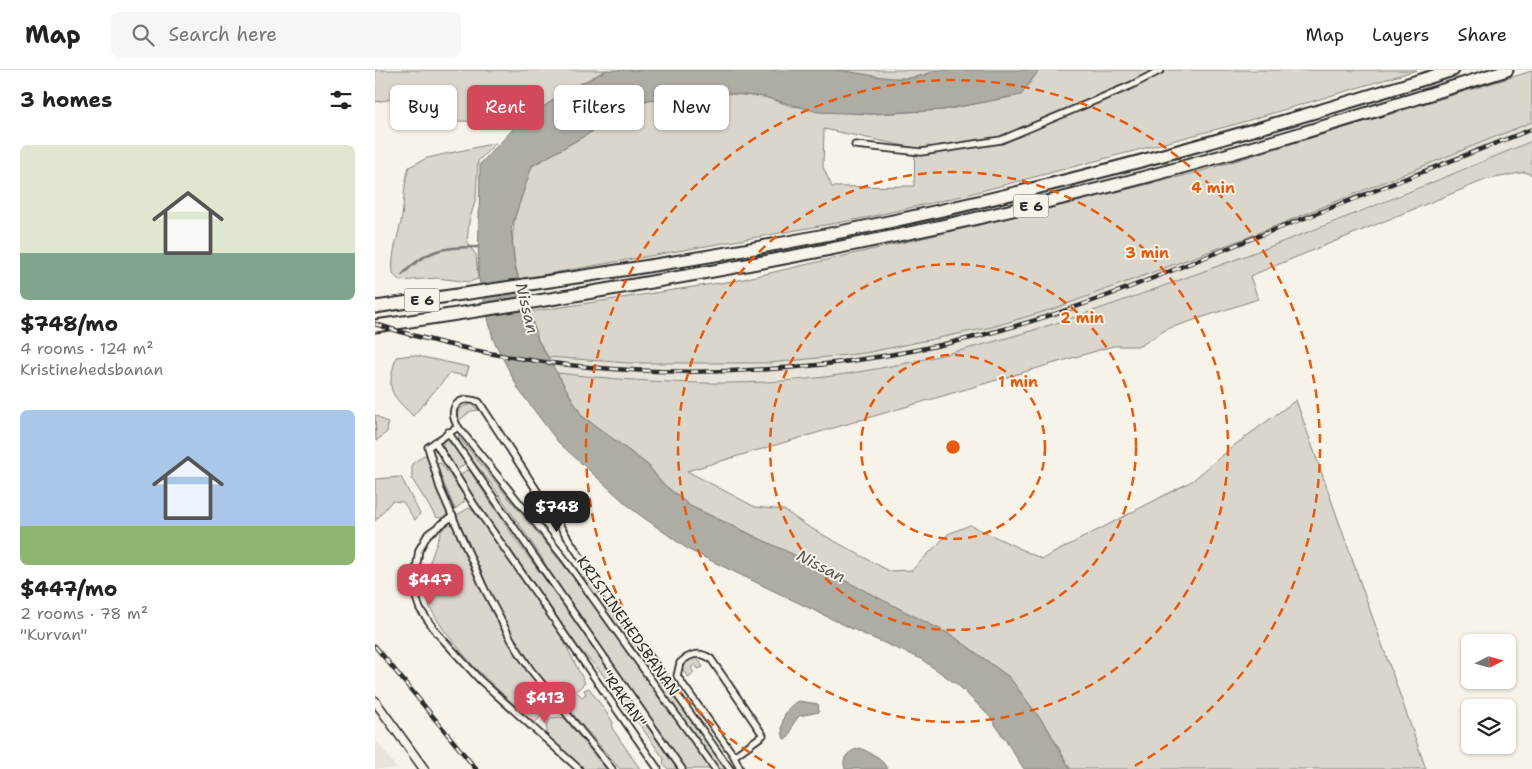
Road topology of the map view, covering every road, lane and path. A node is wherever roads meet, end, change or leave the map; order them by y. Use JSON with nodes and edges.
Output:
{"nodes":[{"id":1,"x":1161,"y":70,"type":"edge"},
{"id":2,"x":1453,"y":70,"type":"edge"},
{"id":3,"x":1507,"y":70,"type":"edge"},
{"id":4,"x":855,"y":145,"type":"dead end"},
{"id":5,"x":375,"y":307,"type":"edge"},
{"id":6,"x":375,"y":326,"type":"edge"},
{"id":7,"x":458,"y":427,"type":"junction"},
{"id":8,"x":448,"y":432,"type":"junction"},
{"id":9,"x":435,"y":442,"type":"junction"},
{"id":10,"x":453,"y":516,"type":"junction"},
{"id":11,"x":375,"y":701,"type":"edge"},
{"id":12,"x":735,"y":756,"type":"junction"},
{"id":13,"x":424,"y":769,"type":"edge"},
{"id":14,"x":579,"y":769,"type":"edge"},
{"id":15,"x":612,"y":769,"type":"edge"},
{"id":16,"x":658,"y":769,"type":"edge"},
{"id":17,"x":682,"y":769,"type":"edge"},
{"id":18,"x":715,"y":769,"type":"edge"},
{"id":19,"x":730,"y":769,"type":"edge"},
{"id":20,"x":740,"y":769,"type":"edge"}],
"edges":[{"from":1,"to":4,"type":"street"},
{"from":2,"to":5,"type":"highway","number":"E 6"},
{"from":3,"to":6,"type":"highway","number":"E 6"},
{"from":7,"to":8,"type":"street"},
{"from":7,"to":18,"type":"street","name":"KRISTINEHEDSBANAN"},
{"from":7,"to":19,"type":"street"},
{"from":8,"to":9,"type":"street"},
{"from":8,"to":17,"type":"street"},
{"from":9,"to":10,"type":"street"},
{"from":9,"to":16,"type":"street","name":"\"RAKAN\""},
{"from":10,"to":14,"type":"street"},
{"from":10,"to":15,"type":"street"},
{"from":11,"to":13,"type":"street"},
{"from":12,"to":12,"type":"street"},
{"from":12,"to":20,"type":"street"}]}
